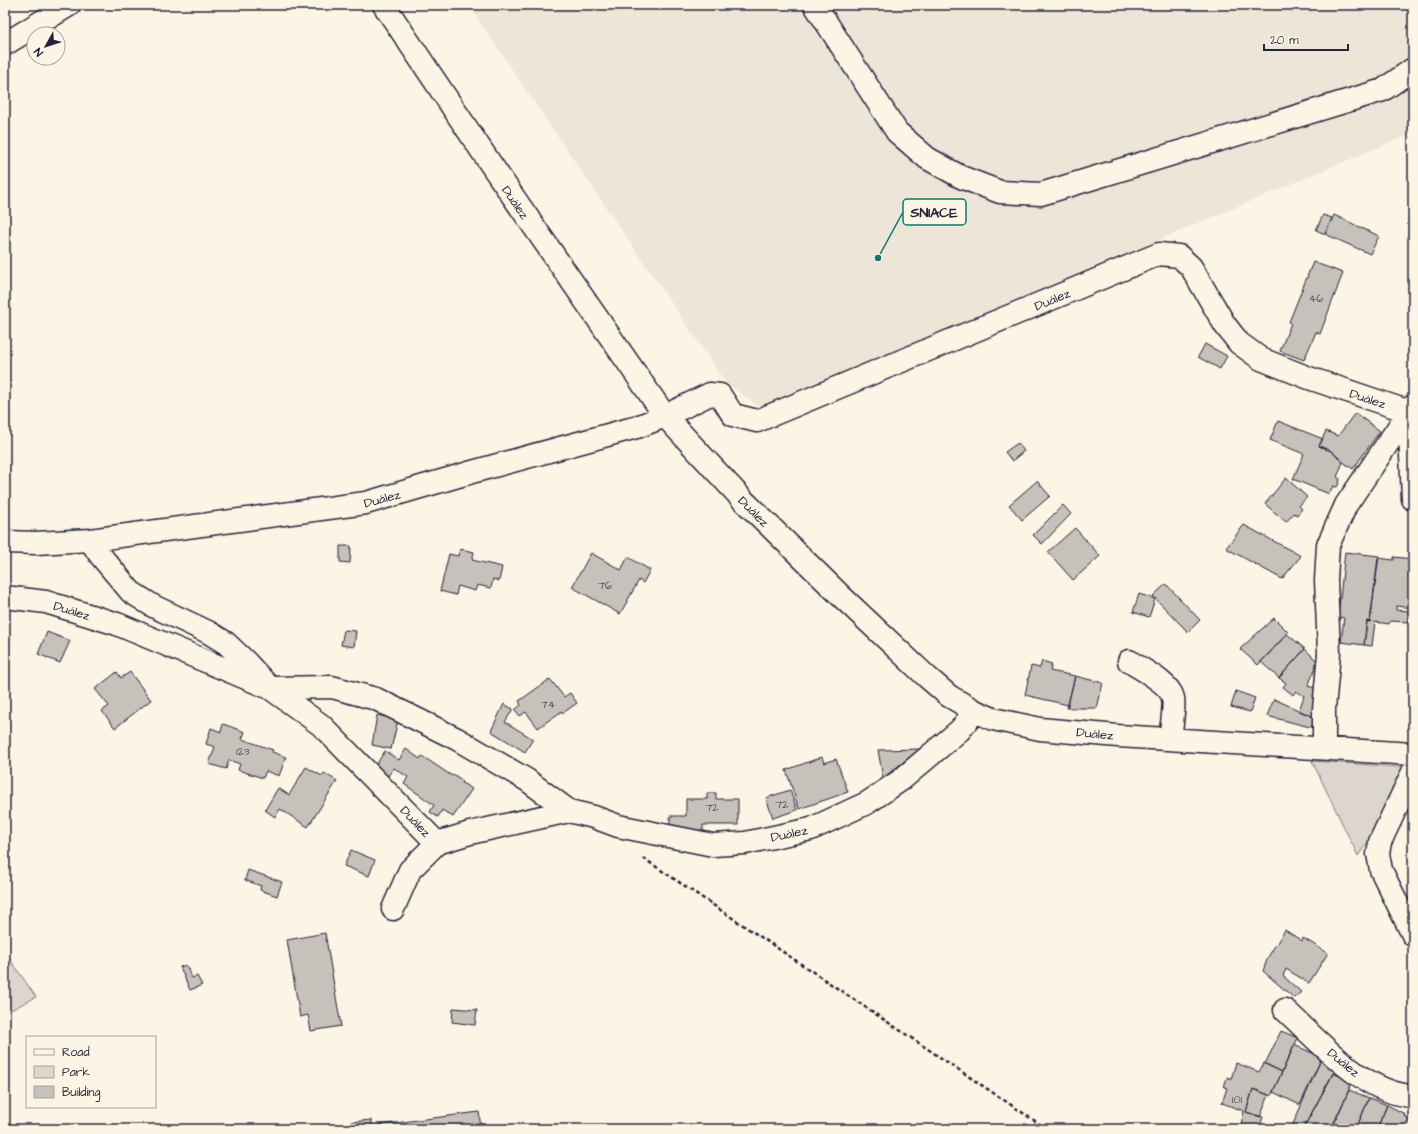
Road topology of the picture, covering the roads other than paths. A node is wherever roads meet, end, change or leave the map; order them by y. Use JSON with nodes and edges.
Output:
{"nodes":[{"id":1,"x":69,"y":5,"type":"edge"},
{"id":2,"x":384,"y":5,"type":"edge"},
{"id":3,"x":815,"y":5,"type":"edge"},
{"id":4,"x":5,"y":44,"type":"edge"},
{"id":5,"x":1413,"y":70,"type":"edge"},
{"id":6,"x":1412,"y":410,"type":"edge"},
{"id":7,"x":665,"y":416,"type":"junction"},
{"id":8,"x":1413,"y":499,"type":"edge"},
{"id":9,"x":90,"y":540,"type":"junction"},
{"id":10,"x":5,"y":542,"type":"edge"},
{"id":11,"x":5,"y":597,"type":"edge"},
{"id":12,"x":1129,"y":661,"type":"dead end"},
{"id":13,"x":270,"y":688,"type":"junction"},
{"id":14,"x":974,"y":711,"type":"junction"},
{"id":15,"x":1170,"y":739,"type":"junction"},
{"id":16,"x":1324,"y":748,"type":"junction"},
{"id":17,"x":1413,"y":754,"type":"edge"},
{"id":18,"x":1413,"y":772,"type":"edge"},
{"id":19,"x":569,"y":810,"type":"junction"},
{"id":20,"x":437,"y":843,"type":"junction"},
{"id":21,"x":393,"y":909,"type":"dead end"},
{"id":22,"x":1413,"y":935,"type":"edge"},
{"id":23,"x":1285,"y":1010,"type":"dead end"},
{"id":24,"x":1413,"y":1096,"type":"edge"}],
"edges":[{"from":1,"to":4,"type":"street"},
{"from":2,"to":7,"type":"street","name":"Duález"},
{"from":3,"to":5,"type":"street"},
{"from":6,"to":7,"type":"street","name":"Duález"},
{"from":6,"to":8,"type":"street"},
{"from":6,"to":16,"type":"street"},
{"from":7,"to":9,"type":"street","name":"Duález"},
{"from":7,"to":14,"type":"street","name":"Duález"},
{"from":9,"to":10,"type":"street","name":"Duález"},
{"from":9,"to":13,"type":"street","name":"Duález"},
{"from":11,"to":13,"type":"street","name":"Duález"},
{"from":12,"to":15,"type":"street"},
{"from":13,"to":19,"type":"street","name":"Duález"},
{"from":13,"to":20,"type":"street","name":"Duález"},
{"from":14,"to":15,"type":"street","name":"Duález"},
{"from":14,"to":19,"type":"street","name":"Duález"},
{"from":15,"to":16,"type":"street","name":"Duález"},
{"from":16,"to":17,"type":"street","name":"Duález"},
{"from":18,"to":22,"type":"street"},
{"from":19,"to":20,"type":"street","name":"Duález"},
{"from":20,"to":21,"type":"street","name":"Duález"},
{"from":23,"to":24,"type":"street","name":"Duález"}]}
